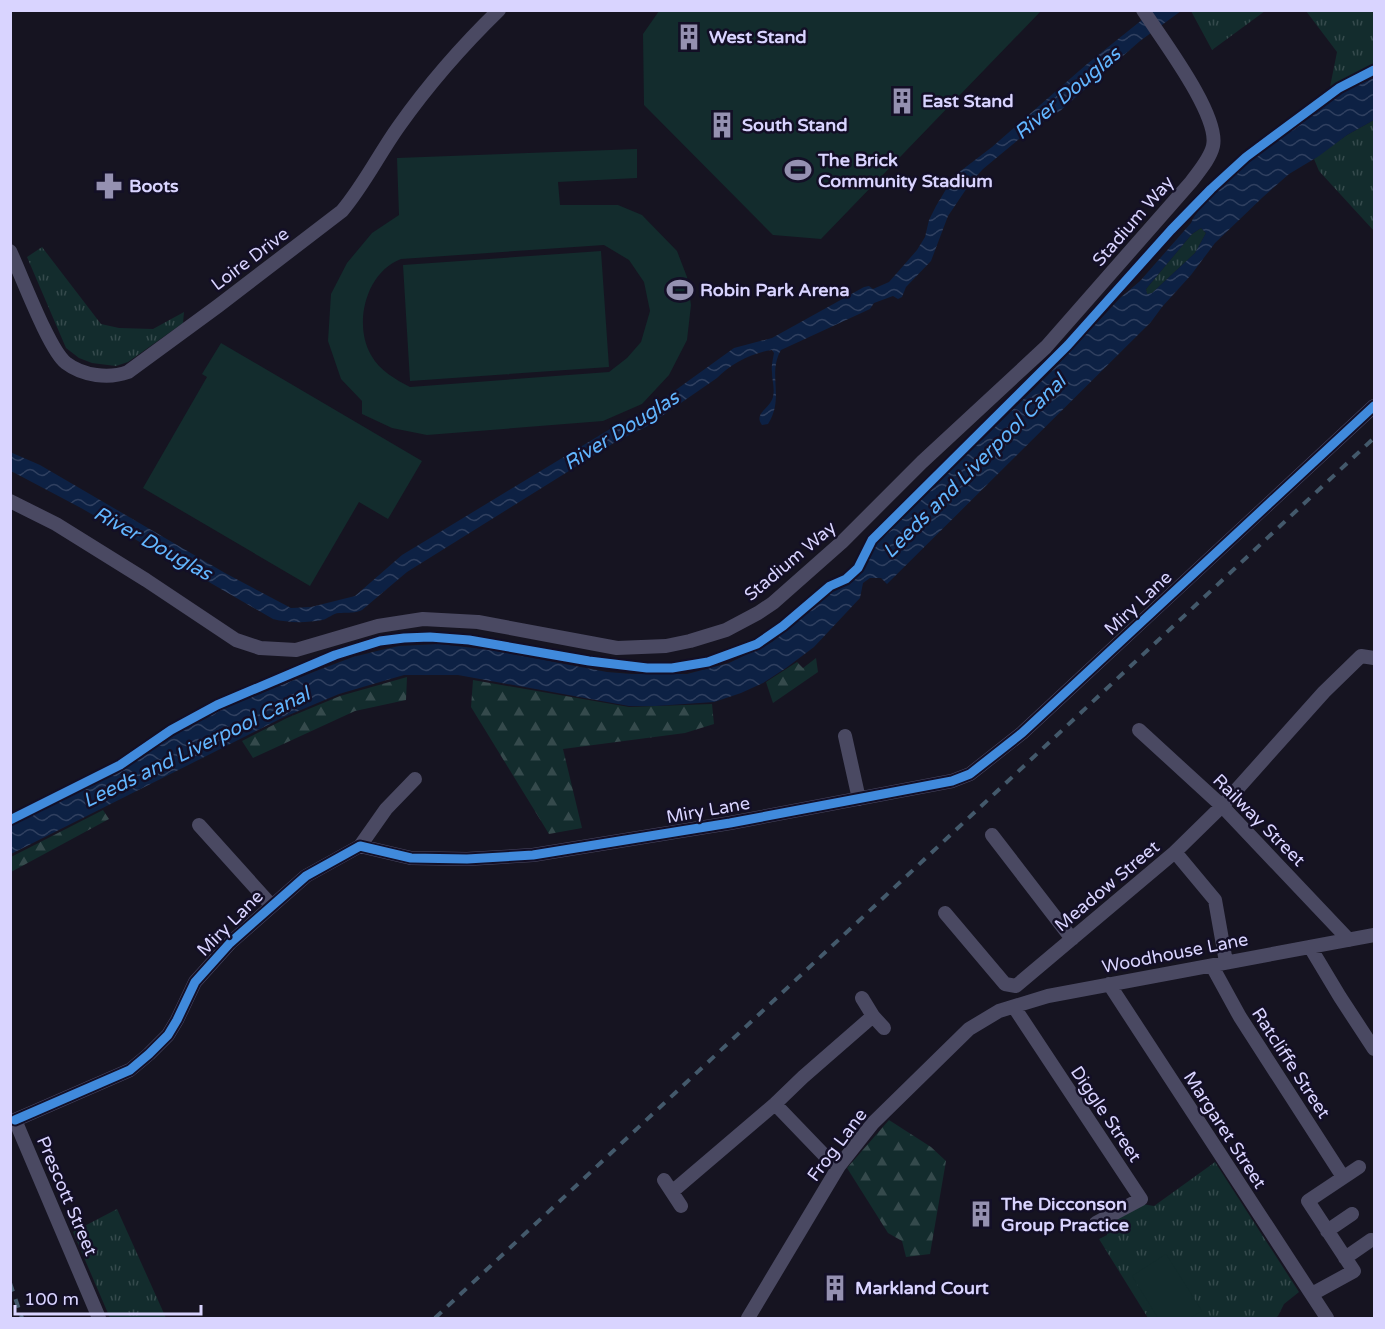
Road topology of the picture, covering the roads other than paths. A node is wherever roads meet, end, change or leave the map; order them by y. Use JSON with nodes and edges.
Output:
{"nodes":[{"id":1,"x":499,"y":10,"type":"edge"},
{"id":2,"x":1143,"y":10,"type":"edge"},
{"id":3,"x":10,"y":251,"type":"edge"},
{"id":4,"x":1374,"y":406,"type":"edge"},
{"id":5,"x":10,"y":501,"type":"edge"},
{"id":6,"x":1374,"y":658,"type":"edge"},
{"id":7,"x":1139,"y":730,"type":"dead end"},
{"id":8,"x":845,"y":736,"type":"dead end"},
{"id":9,"x":415,"y":780,"type":"dead end"},
{"id":10,"x":859,"y":800,"type":"junction"},
{"id":11,"x":1222,"y":806,"type":"junction"},
{"id":12,"x":199,"y":825,"type":"dead end"},
{"id":13,"x":992,"y":835,"type":"dead end"},
{"id":14,"x":360,"y":846,"type":"junction"},
{"id":15,"x":1175,"y":852,"type":"junction"},
{"id":16,"x":271,"y":905,"type":"junction"},
{"id":17,"x":945,"y":913,"type":"dead end"},
{"id":18,"x":1374,"y":936,"type":"edge"},
{"id":19,"x":1072,"y":939,"type":"junction"},
{"id":20,"x":1350,"y":940,"type":"junction"},
{"id":21,"x":1310,"y":947,"type":"junction"},
{"id":22,"x":1226,"y":962,"type":"junction"},
{"id":23,"x":1212,"y":966,"type":"junction"},
{"id":24,"x":1109,"y":984,"type":"junction"},
{"id":25,"x":862,"y":998,"type":"dead end"},
{"id":26,"x":1014,"y":1007,"type":"junction"},
{"id":27,"x":873,"y":1017,"type":"junction"},
{"id":28,"x":986,"y":1018,"type":"joint"},
{"id":29,"x":884,"y":1028,"type":"dead end"},
{"id":30,"x":1374,"y":1049,"type":"edge"},
{"id":31,"x":775,"y":1104,"type":"junction"},
{"id":32,"x":13,"y":1119,"type":"edge"},
{"id":33,"x":839,"y":1166,"type":"junction"},
{"id":34,"x":1359,"y":1167,"type":"dead end"},
{"id":35,"x":1343,"y":1177,"type":"junction"},
{"id":36,"x":681,"y":1206,"type":"dead end"},
{"id":37,"x":1353,"y":1214,"type":"dead end"},
{"id":38,"x":1096,"y":1222,"type":"dead end"},
{"id":39,"x":1328,"y":1231,"type":"junction"},
{"id":40,"x":1371,"y":1240,"type":"dead end"},
{"id":41,"x":1345,"y":1258,"type":"junction"},
{"id":42,"x":1312,"y":1294,"type":"junction"},
{"id":43,"x":99,"y":1318,"type":"edge"},
{"id":44,"x":748,"y":1318,"type":"edge"},
{"id":45,"x":1327,"y":1318,"type":"edge"}],
"edges":[{"from":1,"to":3,"type":"street","name":"Loire Drive"},
{"from":2,"to":5,"type":"street","name":"Stadium Way"},
{"from":4,"to":10,"type":"street","name":"Miry Lane"},
{"from":6,"to":11,"type":"street","name":"Meadow Street"},
{"from":7,"to":11,"type":"street","name":"Railway Street"},
{"from":8,"to":10,"type":"street"},
{"from":9,"to":14,"type":"street"},
{"from":10,"to":14,"type":"street","name":"Miry Lane"},
{"from":11,"to":15,"type":"street","name":"Meadow Street"},
{"from":11,"to":20,"type":"street","name":"Railway Street"},
{"from":12,"to":16,"type":"street"},
{"from":13,"to":19,"type":"street"},
{"from":14,"to":16,"type":"street","name":"Miry Lane"},
{"from":15,"to":19,"type":"street","name":"Meadow Street"},
{"from":15,"to":22,"type":"street"},
{"from":16,"to":32,"type":"street","name":"Miry Lane"},
{"from":17,"to":19,"type":"street","name":"Meadow Street"},
{"from":18,"to":20,"type":"street","name":"Woodhouse Lane"},
{"from":20,"to":21,"type":"street","name":"Woodhouse Lane"},
{"from":21,"to":22,"type":"street","name":"Woodhouse Lane"},
{"from":21,"to":30,"type":"street"},
{"from":22,"to":23,"type":"street","name":"Woodhouse Lane"},
{"from":23,"to":24,"type":"street","name":"Woodhouse Lane"},
{"from":23,"to":35,"type":"street","name":"Ratcliffe Street"},
{"from":24,"to":26,"type":"street","name":"Woodhouse Lane"},
{"from":24,"to":42,"type":"street","name":"Margaret Street"},
{"from":25,"to":27,"type":"street"},
{"from":26,"to":28,"type":"street","name":"Woodhouse Lane"},
{"from":26,"to":38,"type":"street","name":"Diggle Street"},
{"from":27,"to":29,"type":"street"},
{"from":27,"to":31,"type":"street"},
{"from":28,"to":33,"type":"street","name":"Frog Lane"},
{"from":31,"to":33,"type":"street"},
{"from":31,"to":36,"type":"street"},
{"from":32,"to":43,"type":"street","name":"Prescott Street"},
{"from":33,"to":44,"type":"street","name":"Frog Lane"},
{"from":34,"to":35,"type":"street"},
{"from":35,"to":39,"type":"street"},
{"from":37,"to":39,"type":"street"},
{"from":39,"to":41,"type":"street"},
{"from":40,"to":41,"type":"street"},
{"from":41,"to":42,"type":"street"},
{"from":42,"to":45,"type":"street","name":"Margaret Street"}]}
